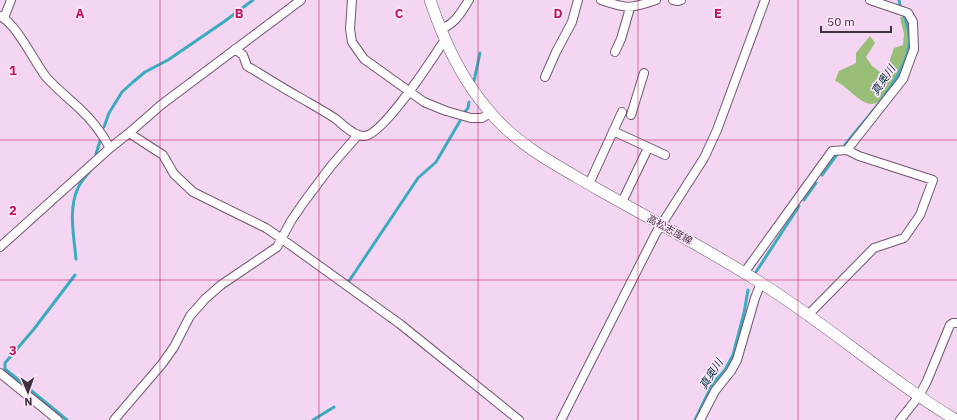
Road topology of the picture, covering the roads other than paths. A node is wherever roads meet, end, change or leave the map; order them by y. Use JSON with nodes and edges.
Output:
{"nodes":[{"id":1,"x":12,"y":0,"type":"edge"},
{"id":2,"x":301,"y":0,"type":"edge"},
{"id":3,"x":352,"y":0,"type":"edge"},
{"id":4,"x":430,"y":0,"type":"edge"},
{"id":5,"x":469,"y":0,"type":"edge"},
{"id":6,"x":578,"y":0,"type":"edge"},
{"id":7,"x":601,"y":0,"type":"edge"},
{"id":8,"x":656,"y":0,"type":"edge"},
{"id":9,"x":673,"y":0,"type":"edge"},
{"id":10,"x":681,"y":0,"type":"edge"},
{"id":11,"x":765,"y":0,"type":"edge"},
{"id":12,"x":870,"y":0,"type":"edge"},
{"id":13,"x":630,"y":8,"type":"junction"},
{"id":14,"x":2,"y":17,"type":"edge"},
{"id":15,"x":440,"y":29,"type":"junction"},
{"id":16,"x":445,"y":41,"type":"junction"},
{"id":17,"x":235,"y":49,"type":"junction"},
{"id":18,"x":615,"y":52,"type":"dead end"},
{"id":19,"x":644,"y":73,"type":"dead end"},
{"id":20,"x":545,"y":77,"type":"dead end"},
{"id":21,"x":410,"y":91,"type":"junction"},
{"id":22,"x":622,"y":112,"type":"dead end"},
{"id":23,"x":490,"y":113,"type":"junction"},
{"id":24,"x":631,"y":115,"type":"dead end"},
{"id":25,"x":614,"y":131,"type":"junction"},
{"id":26,"x":129,"y":133,"type":"junction"},
{"id":27,"x":358,"y":136,"type":"junction"},
{"id":28,"x":110,"y":148,"type":"junction"},
{"id":29,"x":648,"y":148,"type":"junction"},
{"id":30,"x":846,"y":150,"type":"junction"},
{"id":31,"x":665,"y":156,"type":"dead end"},
{"id":32,"x":589,"y":184,"type":"junction"},
{"id":33,"x":622,"y":202,"type":"junction"},
{"id":34,"x":661,"y":224,"type":"junction"},
{"id":35,"x":282,"y":239,"type":"junction"},
{"id":36,"x":0,"y":247,"type":"edge"},
{"id":37,"x":744,"y":273,"type":"junction"},
{"id":38,"x":761,"y":283,"type":"junction"},
{"id":39,"x":808,"y":314,"type":"junction"},
{"id":40,"x":957,"y":323,"type":"edge"},
{"id":41,"x":0,"y":372,"type":"edge"},
{"id":42,"x":919,"y":396,"type":"junction"},
{"id":43,"x":58,"y":420,"type":"edge"},
{"id":44,"x":114,"y":420,"type":"edge"},
{"id":45,"x":519,"y":420,"type":"edge"},
{"id":46,"x":561,"y":420,"type":"edge"},
{"id":47,"x":700,"y":420,"type":"edge"},
{"id":48,"x":900,"y":420,"type":"edge"},
{"id":49,"x":956,"y":420,"type":"edge"}],
"edges":[{"from":1,"to":14,"type":"street"},
{"from":2,"to":17,"type":"street"},
{"from":3,"to":21,"type":"street"},
{"from":4,"to":15,"type":"main road","name":"高松志度線"},
{"from":5,"to":15,"type":"street"},
{"from":6,"to":20,"type":"street"},
{"from":7,"to":13,"type":"street"},
{"from":8,"to":13,"type":"street"},
{"from":9,"to":10,"type":"street"},
{"from":11,"to":34,"type":"street"},
{"from":12,"to":30,"type":"street"},
{"from":13,"to":18,"type":"street"},
{"from":14,"to":28,"type":"street"},
{"from":15,"to":16,"type":"main road","name":"高松志度線"},
{"from":16,"to":21,"type":"street"},
{"from":16,"to":23,"type":"main road","name":"高松志度線"},
{"from":17,"to":26,"type":"street"},
{"from":17,"to":27,"type":"street"},
{"from":19,"to":24,"type":"street"},
{"from":21,"to":23,"type":"street"},
{"from":21,"to":27,"type":"street"},
{"from":22,"to":25,"type":"street"},
{"from":23,"to":32,"type":"main road","name":"高松志度線"},
{"from":25,"to":29,"type":"street"},
{"from":25,"to":32,"type":"street"},
{"from":26,"to":28,"type":"street"},
{"from":26,"to":35,"type":"street"},
{"from":27,"to":35,"type":"street"},
{"from":28,"to":36,"type":"street"},
{"from":29,"to":31,"type":"street"},
{"from":29,"to":33,"type":"street"},
{"from":30,"to":37,"type":"street"},
{"from":30,"to":39,"type":"street"},
{"from":32,"to":33,"type":"main road","name":"高松志度線"},
{"from":33,"to":34,"type":"main road","name":"高松志度線"},
{"from":34,"to":37,"type":"main road","name":"高松志度線"},
{"from":34,"to":46,"type":"street"},
{"from":35,"to":44,"type":"street"},
{"from":35,"to":45,"type":"street"},
{"from":37,"to":38,"type":"main road","name":"高松志度線"},
{"from":38,"to":39,"type":"main road","name":"高松志度線"},
{"from":38,"to":47,"type":"street"},
{"from":39,"to":42,"type":"main road","name":"高松志度線"},
{"from":40,"to":42,"type":"street"},
{"from":41,"to":43,"type":"street"},
{"from":42,"to":48,"type":"street"},
{"from":42,"to":49,"type":"main road","name":"高松志度線"}]}
